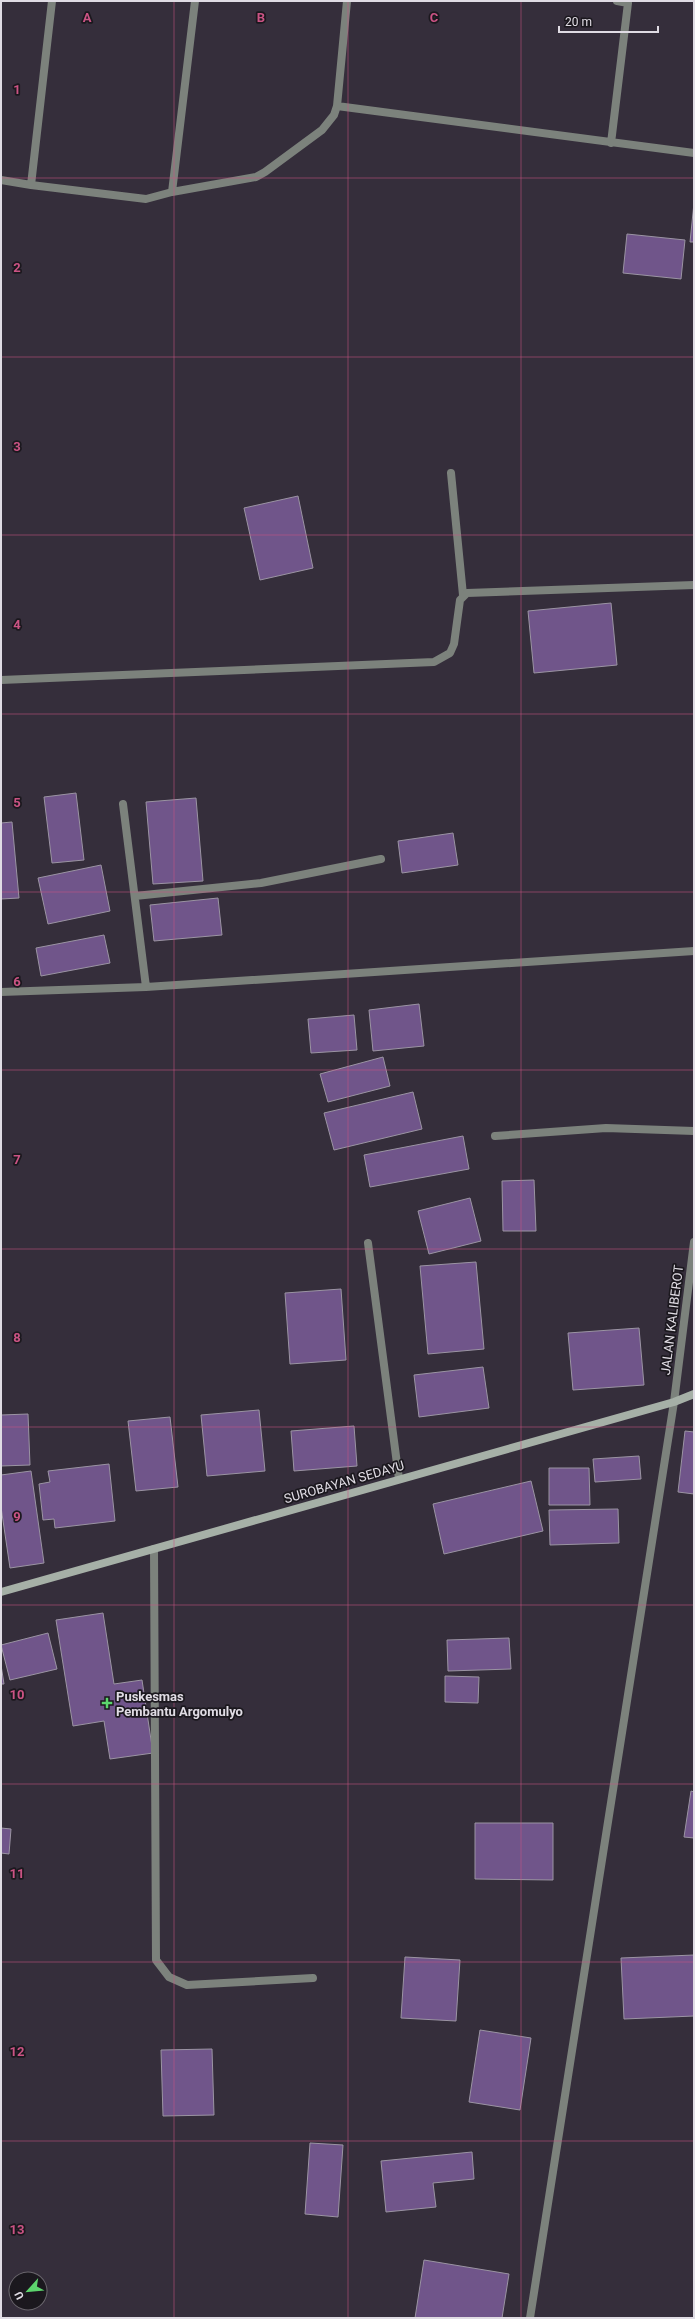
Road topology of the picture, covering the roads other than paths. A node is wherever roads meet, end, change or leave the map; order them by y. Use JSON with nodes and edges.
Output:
{"nodes":[{"id":1,"x":52,"y":1,"type":"edge"},
{"id":2,"x":195,"y":1,"type":"edge"},
{"id":3,"x":347,"y":1,"type":"edge"},
{"id":4,"x":617,"y":1,"type":"edge"},
{"id":5,"x":337,"y":106,"type":"junction"},
{"id":6,"x":611,"y":143,"type":"junction"},
{"id":7,"x":694,"y":153,"type":"edge"},
{"id":8,"x":1,"y":180,"type":"edge"},
{"id":9,"x":31,"y":185,"type":"junction"},
{"id":10,"x":172,"y":192,"type":"junction"},
{"id":11,"x":451,"y":473,"type":"dead end"},
{"id":12,"x":694,"y":585,"type":"edge"},
{"id":13,"x":463,"y":595,"type":"junction"},
{"id":14,"x":1,"y":680,"type":"edge"},
{"id":15,"x":123,"y":804,"type":"dead end"},
{"id":16,"x":381,"y":860,"type":"dead end"},
{"id":17,"x":134,"y":896,"type":"junction"},
{"id":18,"x":694,"y":951,"type":"edge"},
{"id":19,"x":146,"y":987,"type":"junction"},
{"id":20,"x":1,"y":992,"type":"edge"},
{"id":21,"x":694,"y":1131,"type":"edge"},
{"id":22,"x":495,"y":1136,"type":"dead end"},
{"id":23,"x":694,"y":1242,"type":"edge"},
{"id":24,"x":368,"y":1243,"type":"dead end"},
{"id":25,"x":694,"y":1394,"type":"edge"},
{"id":26,"x":674,"y":1402,"type":"junction"},
{"id":27,"x":399,"y":1479,"type":"junction"},
{"id":28,"x":154,"y":1549,"type":"junction"},
{"id":29,"x":1,"y":1592,"type":"edge"},
{"id":30,"x":313,"y":1978,"type":"dead end"},
{"id":31,"x":530,"y":2318,"type":"edge"}],
"edges":[{"from":1,"to":9,"type":"street"},
{"from":2,"to":10,"type":"street"},
{"from":3,"to":5,"type":"street"},
{"from":4,"to":6,"type":"street"},
{"from":5,"to":6,"type":"street"},
{"from":5,"to":10,"type":"street"},
{"from":6,"to":7,"type":"street"},
{"from":8,"to":9,"type":"street"},
{"from":9,"to":10,"type":"street"},
{"from":11,"to":13,"type":"street"},
{"from":12,"to":13,"type":"street"},
{"from":13,"to":14,"type":"street"},
{"from":15,"to":17,"type":"street"},
{"from":16,"to":17,"type":"street"},
{"from":17,"to":19,"type":"street"},
{"from":18,"to":19,"type":"street"},
{"from":19,"to":20,"type":"street"},
{"from":21,"to":22,"type":"street"},
{"from":23,"to":26,"type":"street","name":"JALAN KALIBEROT"},
{"from":24,"to":27,"type":"street"},
{"from":25,"to":26,"type":"main road","name":"SUROBAYAN SEDAYU"},
{"from":26,"to":27,"type":"main road","name":"SUROBAYAN SEDAYU"},
{"from":26,"to":31,"type":"street","name":"JALAN KALIBEROT"},
{"from":27,"to":28,"type":"main road","name":"SUROBAYAN SEDAYU"},
{"from":28,"to":29,"type":"main road","name":"SUROBAYAN SEDAYU"},
{"from":28,"to":30,"type":"street"}]}
